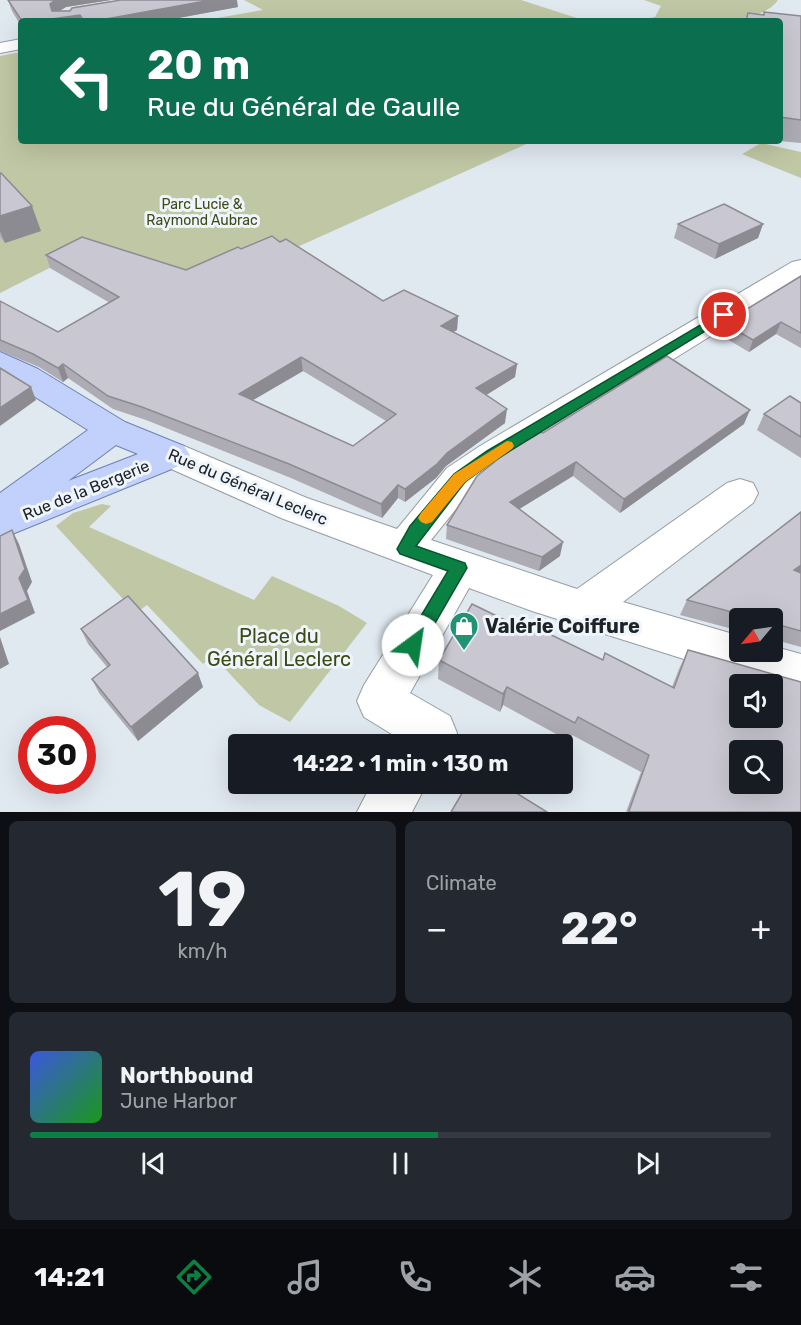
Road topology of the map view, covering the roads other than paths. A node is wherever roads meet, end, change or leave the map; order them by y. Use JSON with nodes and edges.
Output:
{"nodes":[{"id":1,"x":18,"y":45,"type":"edge"},
{"id":2,"x":0,"y":48,"type":"edge"},
{"id":3,"x":801,"y":268,"type":"edge"},
{"id":4,"x":0,"y":362,"type":"edge"},
{"id":5,"x":113,"y":430,"type":"junction"},
{"id":6,"x":172,"y":455,"type":"junction"},
{"id":7,"x":740,"y":493,"type":"dead end"},
{"id":8,"x":0,"y":513,"type":"edge"},
{"id":9,"x":0,"y":524,"type":"edge"},
{"id":10,"x":405,"y":549,"type":"junction"},
{"id":11,"x":459,"y":568,"type":"junction"},
{"id":12,"x":584,"y":608,"type":"junction"},
{"id":13,"x":801,"y":675,"type":"edge"},
{"id":14,"x":433,"y":734,"type":"edge"},
{"id":15,"x":395,"y":794,"type":"edge"},
{"id":16,"x":383,"y":812,"type":"edge"}],
"edges":[{"from":1,"to":2,"type":"street"},
{"from":3,"to":10,"type":"street"},
{"from":4,"to":5,"type":"main road","name":"Rue du Général Leclerc"},
{"from":5,"to":6,"type":"main road","name":"Rue du Général Leclerc"},
{"from":5,"to":8,"type":"main road","name":"Rue de la Bergerie"},
{"from":6,"to":9,"type":"main road","name":"Rue de la Bergerie"},
{"from":6,"to":10,"type":"street","name":"Rue du Général Leclerc"},
{"from":7,"to":12,"type":"street"},
{"from":10,"to":11,"type":"street","name":"Rue du Général Leclerc"},
{"from":11,"to":12,"type":"street","name":"Rue du Général Leclerc"},
{"from":11,"to":14,"type":"street"},
{"from":12,"to":13,"type":"street","name":"Rue du Général Leclerc"},
{"from":15,"to":16,"type":"street"}]}
